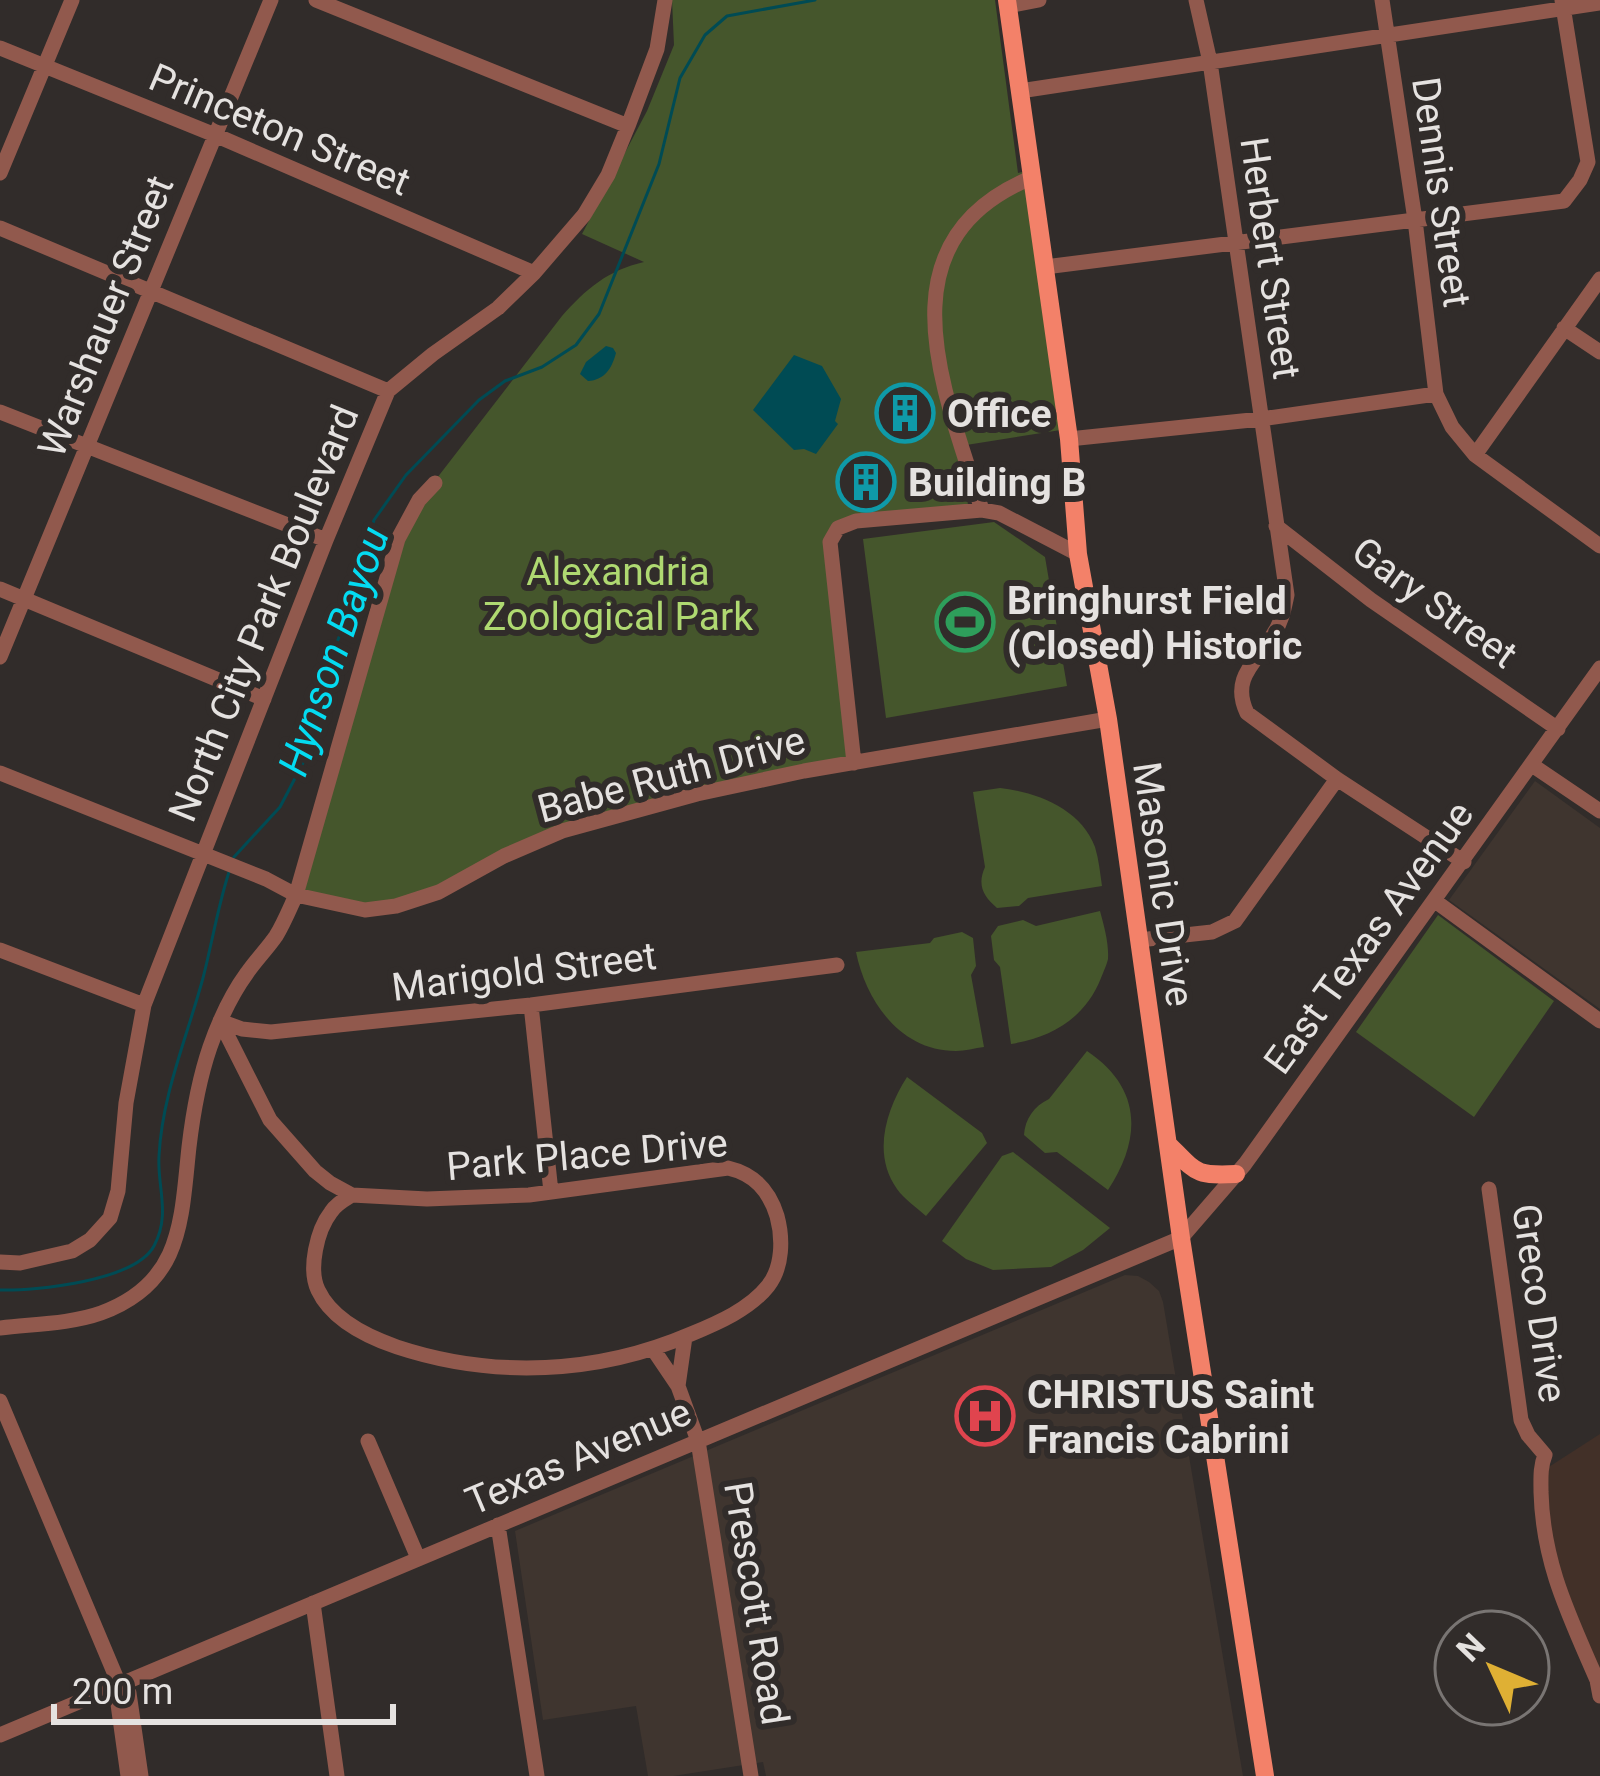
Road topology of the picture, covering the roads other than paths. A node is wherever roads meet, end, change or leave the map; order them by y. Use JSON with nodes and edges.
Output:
{"nodes":[{"id":1,"x":72,"y":0,"type":"edge"},
{"id":2,"x":271,"y":0,"type":"edge"},
{"id":3,"x":316,"y":0,"type":"edge"},
{"id":4,"x":665,"y":0,"type":"edge"},
{"id":5,"x":1040,"y":0,"type":"edge"},
{"id":6,"x":1196,"y":0,"type":"edge"},
{"id":7,"x":1382,"y":0,"type":"edge"},
{"id":8,"x":1008,"y":3,"type":"edge"},
{"id":9,"x":1600,"y":3,"type":"edge"},
{"id":10,"x":1563,"y":4,"type":"edge"},
{"id":11,"x":1387,"y":37,"type":"junction"},
{"id":12,"x":0,"y":48,"type":"edge"},
{"id":13,"x":1210,"y":62,"type":"junction"},
{"id":14,"x":44,"y":68,"type":"junction"},
{"id":15,"x":1020,"y":91,"type":"junction"},
{"id":16,"x":628,"y":126,"type":"junction"},
{"id":17,"x":215,"y":135,"type":"junction"},
{"id":18,"x":0,"y":173,"type":"edge"},
{"id":19,"x":1031,"y":178,"type":"junction"},
{"id":20,"x":1415,"y":220,"type":"junction"},
{"id":21,"x":0,"y":228,"type":"edge"},
{"id":22,"x":1236,"y":244,"type":"junction"},
{"id":23,"x":1045,"y":267,"type":"junction"},
{"id":24,"x":534,"y":273,"type":"junction"},
{"id":25,"x":1600,"y":278,"type":"edge"},
{"id":26,"x":151,"y":291,"type":"junction"},
{"id":27,"x":1564,"y":328,"type":"junction"},
{"id":28,"x":1600,"y":352,"type":"edge"},
{"id":29,"x":388,"y":391,"type":"junction"},
{"id":30,"x":1436,"y":394,"type":"junction"},
{"id":31,"x":0,"y":412,"type":"edge"},
{"id":32,"x":1261,"y":419,"type":"junction"},
{"id":33,"x":1069,"y":439,"type":"junction"},
{"id":34,"x":87,"y":447,"type":"junction"},
{"id":35,"x":1474,"y":455,"type":"junction"},
{"id":36,"x":435,"y":483,"type":"dead end"},
{"id":37,"x":982,"y":510,"type":"junction"},
{"id":38,"x":1276,"y":526,"type":"junction"},
{"id":39,"x":326,"y":540,"type":"junction"},
{"id":40,"x":1600,"y":546,"type":"edge"},
{"id":41,"x":1078,"y":554,"type":"junction"},
{"id":42,"x":0,"y":589,"type":"edge"},
{"id":43,"x":24,"y":599,"type":"junction"},
{"id":44,"x":0,"y":657,"type":"edge"},
{"id":45,"x":1600,"y":668,"type":"edge"},
{"id":46,"x":264,"y":699,"type":"junction"},
{"id":47,"x":1108,"y":718,"type":"junction"},
{"id":48,"x":1558,"y":729,"type":"junction"},
{"id":49,"x":854,"y":763,"type":"junction"},
{"id":50,"x":1532,"y":765,"type":"junction"},
{"id":51,"x":0,"y":773,"type":"edge"},
{"id":52,"x":1337,"y":779,"type":"junction"},
{"id":53,"x":1600,"y":811,"type":"edge"},
{"id":54,"x":209,"y":858,"type":"junction"},
{"id":55,"x":1464,"y":862,"type":"junction"},
{"id":56,"x":296,"y":895,"type":"junction"},
{"id":57,"x":1435,"y":901,"type":"junction"},
{"id":58,"x":1139,"y":940,"type":"junction"},
{"id":59,"x":0,"y":950,"type":"edge"},
{"id":60,"x":837,"y":964,"type":"dead end"},
{"id":61,"x":144,"y":1005,"type":"junction"},
{"id":62,"x":531,"y":1006,"type":"junction"},
{"id":63,"x":220,"y":1021,"type":"junction"},
{"id":64,"x":1600,"y":1022,"type":"edge"},
{"id":65,"x":1168,"y":1144,"type":"junction"},
{"id":66,"x":315,"y":1171,"type":"junction"},
{"id":67,"x":1236,"y":1174,"type":"junction"},
{"id":68,"x":1490,"y":1189,"type":"dead end"},
{"id":69,"x":550,"y":1192,"type":"junction"},
{"id":70,"x":352,"y":1195,"type":"junction"},
{"id":71,"x":326,"y":1220,"type":"junction"},
{"id":72,"x":1181,"y":1238,"type":"junction"},
{"id":73,"x":0,"y":1262,"type":"edge"},
{"id":74,"x":0,"y":1328,"type":"edge"},
{"id":75,"x":686,"y":1337,"type":"junction"},
{"id":76,"x":653,"y":1349,"type":"junction"},
{"id":77,"x":678,"y":1386,"type":"junction"},
{"id":78,"x":0,"y":1400,"type":"edge"},
{"id":79,"x":368,"y":1441,"type":"dead end"},
{"id":80,"x":698,"y":1441,"type":"junction"},
{"id":81,"x":498,"y":1525,"type":"junction"},
{"id":82,"x":418,"y":1558,"type":"junction"},
{"id":83,"x":313,"y":1603,"type":"junction"},
{"id":84,"x":119,"y":1684,"type":"junction"},
{"id":85,"x":1600,"y":1696,"type":"edge"},
{"id":86,"x":0,"y":1735,"type":"edge"},
{"id":87,"x":128,"y":1776,"type":"edge"},
{"id":88,"x":141,"y":1776,"type":"edge"},
{"id":89,"x":338,"y":1776,"type":"edge"},
{"id":90,"x":537,"y":1776,"type":"edge"},
{"id":91,"x":751,"y":1776,"type":"edge"},
{"id":92,"x":1264,"y":1776,"type":"edge"}],
"edges":[{"from":1,"to":14,"type":"street"},
{"from":2,"to":17,"type":"street","name":"Warshauer Street"},
{"from":3,"to":16,"type":"street"},
{"from":4,"to":16,"type":"street","name":"North City Park Boulevard"},
{"from":5,"to":8,"type":"street"},
{"from":6,"to":13,"type":"street","name":"Herbert Street"},
{"from":7,"to":11,"type":"street","name":"Dennis Street"},
{"from":8,"to":15,"type":"main road","name":"Masonic Drive"},
{"from":9,"to":10,"type":"street"},
{"from":10,"to":11,"type":"street"},
{"from":10,"to":20,"type":"street"},
{"from":11,"to":13,"type":"street"},
{"from":11,"to":20,"type":"street","name":"Dennis Street"},
{"from":12,"to":14,"type":"street","name":"Princeton Street"},
{"from":13,"to":15,"type":"street"},
{"from":13,"to":22,"type":"street","name":"Herbert Street"},
{"from":14,"to":17,"type":"street","name":"Princeton Street"},
{"from":14,"to":18,"type":"street"},
{"from":15,"to":19,"type":"main road","name":"Masonic Drive"},
{"from":16,"to":24,"type":"street","name":"North City Park Boulevard"},
{"from":17,"to":24,"type":"street","name":"Princeton Street"},
{"from":17,"to":26,"type":"street","name":"Warshauer Street"},
{"from":19,"to":23,"type":"main road","name":"Masonic Drive"},
{"from":19,"to":37,"type":"street"},
{"from":20,"to":22,"type":"street"},
{"from":20,"to":30,"type":"street","name":"Dennis Street"},
{"from":21,"to":26,"type":"street"},
{"from":22,"to":23,"type":"street"},
{"from":22,"to":32,"type":"street","name":"Herbert Street"},
{"from":23,"to":33,"type":"main road","name":"Masonic Drive"},
{"from":24,"to":29,"type":"street","name":"North City Park Boulevard"},
{"from":25,"to":27,"type":"street"},
{"from":26,"to":29,"type":"street"},
{"from":26,"to":34,"type":"street","name":"Warshauer Street"},
{"from":27,"to":28,"type":"street"},
{"from":27,"to":35,"type":"street"},
{"from":29,"to":39,"type":"street","name":"North City Park Boulevard"},
{"from":30,"to":32,"type":"street"},
{"from":30,"to":35,"type":"street"},
{"from":31,"to":34,"type":"street"},
{"from":32,"to":33,"type":"street"},
{"from":32,"to":38,"type":"street","name":"Herbert Street"},
{"from":33,"to":41,"type":"main road","name":"Masonic Drive"},
{"from":34,"to":39,"type":"street"},
{"from":34,"to":43,"type":"street","name":"Warshauer Street"},
{"from":35,"to":40,"type":"street"},
{"from":36,"to":56,"type":"street"},
{"from":37,"to":41,"type":"street"},
{"from":37,"to":49,"type":"street"},
{"from":38,"to":48,"type":"street","name":"Gary Street"},
{"from":38,"to":52,"type":"street","name":"Herbert Street"},
{"from":39,"to":46,"type":"street","name":"North City Park Boulevard"},
{"from":41,"to":47,"type":"main road","name":"Masonic Drive"},
{"from":42,"to":43,"type":"street"},
{"from":43,"to":44,"type":"street","name":"Warshauer Street"},
{"from":43,"to":46,"type":"street"},
{"from":45,"to":48,"type":"street","name":"East Texas Avenue"},
{"from":46,"to":54,"type":"street","name":"North City Park Boulevard"},
{"from":47,"to":49,"type":"street","name":"Babe Ruth Drive"},
{"from":47,"to":58,"type":"main road","name":"Masonic Drive"},
{"from":48,"to":50,"type":"street","name":"East Texas Avenue"},
{"from":49,"to":56,"type":"street","name":"Babe Ruth Drive"},
{"from":50,"to":53,"type":"street"},
{"from":50,"to":55,"type":"street","name":"East Texas Avenue"},
{"from":51,"to":54,"type":"street","name":"Babe Ruth Drive"},
{"from":52,"to":55,"type":"street"},
{"from":52,"to":58,"type":"street"},
{"from":54,"to":56,"type":"street","name":"Babe Ruth Drive"},
{"from":54,"to":61,"type":"street","name":"North City Park Boulevard"},
{"from":55,"to":57,"type":"street","name":"East Texas Avenue"},
{"from":56,"to":63,"type":"street"},
{"from":57,"to":64,"type":"street"},
{"from":57,"to":67,"type":"street","name":"East Texas Avenue"},
{"from":58,"to":65,"type":"main road","name":"Masonic Drive"},
{"from":59,"to":61,"type":"street"},
{"from":60,"to":62,"type":"street","name":"Marigold Street"},
{"from":61,"to":73,"type":"street","name":"North City Park Boulevard"},
{"from":62,"to":63,"type":"street","name":"Marigold Street"},
{"from":62,"to":69,"type":"street"},
{"from":63,"to":66,"type":"street"},
{"from":63,"to":74,"type":"street"},
{"from":65,"to":67,"type":"main road"},
{"from":65,"to":72,"type":"main road","name":"Masonic Drive"},
{"from":66,"to":70,"type":"street"},
{"from":66,"to":71,"type":"street"},
{"from":67,"to":72,"type":"street","name":"East Texas Avenue"},
{"from":68,"to":85,"type":"street","name":"Greco Drive"},
{"from":69,"to":70,"type":"street","name":"Park Place Drive"},
{"from":69,"to":75,"type":"street","name":"Park Place Drive"},
{"from":70,"to":71,"type":"street"},
{"from":71,"to":76,"type":"street","name":"Park Place Drive"},
{"from":72,"to":80,"type":"street","name":"Texas Avenue"},
{"from":72,"to":92,"type":"main road","name":"Masonic Drive"},
{"from":75,"to":76,"type":"street","name":"Park Place Drive"},
{"from":75,"to":77,"type":"street"},
{"from":76,"to":77,"type":"street","name":"Prescott Road"},
{"from":77,"to":80,"type":"street","name":"Prescott Road"},
{"from":78,"to":84,"type":"street"},
{"from":79,"to":82,"type":"street"},
{"from":80,"to":81,"type":"street","name":"Texas Avenue"},
{"from":80,"to":91,"type":"street","name":"Prescott Road"},
{"from":81,"to":82,"type":"street","name":"Texas Avenue"},
{"from":81,"to":90,"type":"street"},
{"from":82,"to":83,"type":"street","name":"Texas Avenue"},
{"from":83,"to":84,"type":"street","name":"Texas Avenue"},
{"from":83,"to":89,"type":"street"},
{"from":84,"to":86,"type":"street","name":"Texas Avenue"},
{"from":84,"to":87,"type":"street"},
{"from":84,"to":88,"type":"street"}]}
